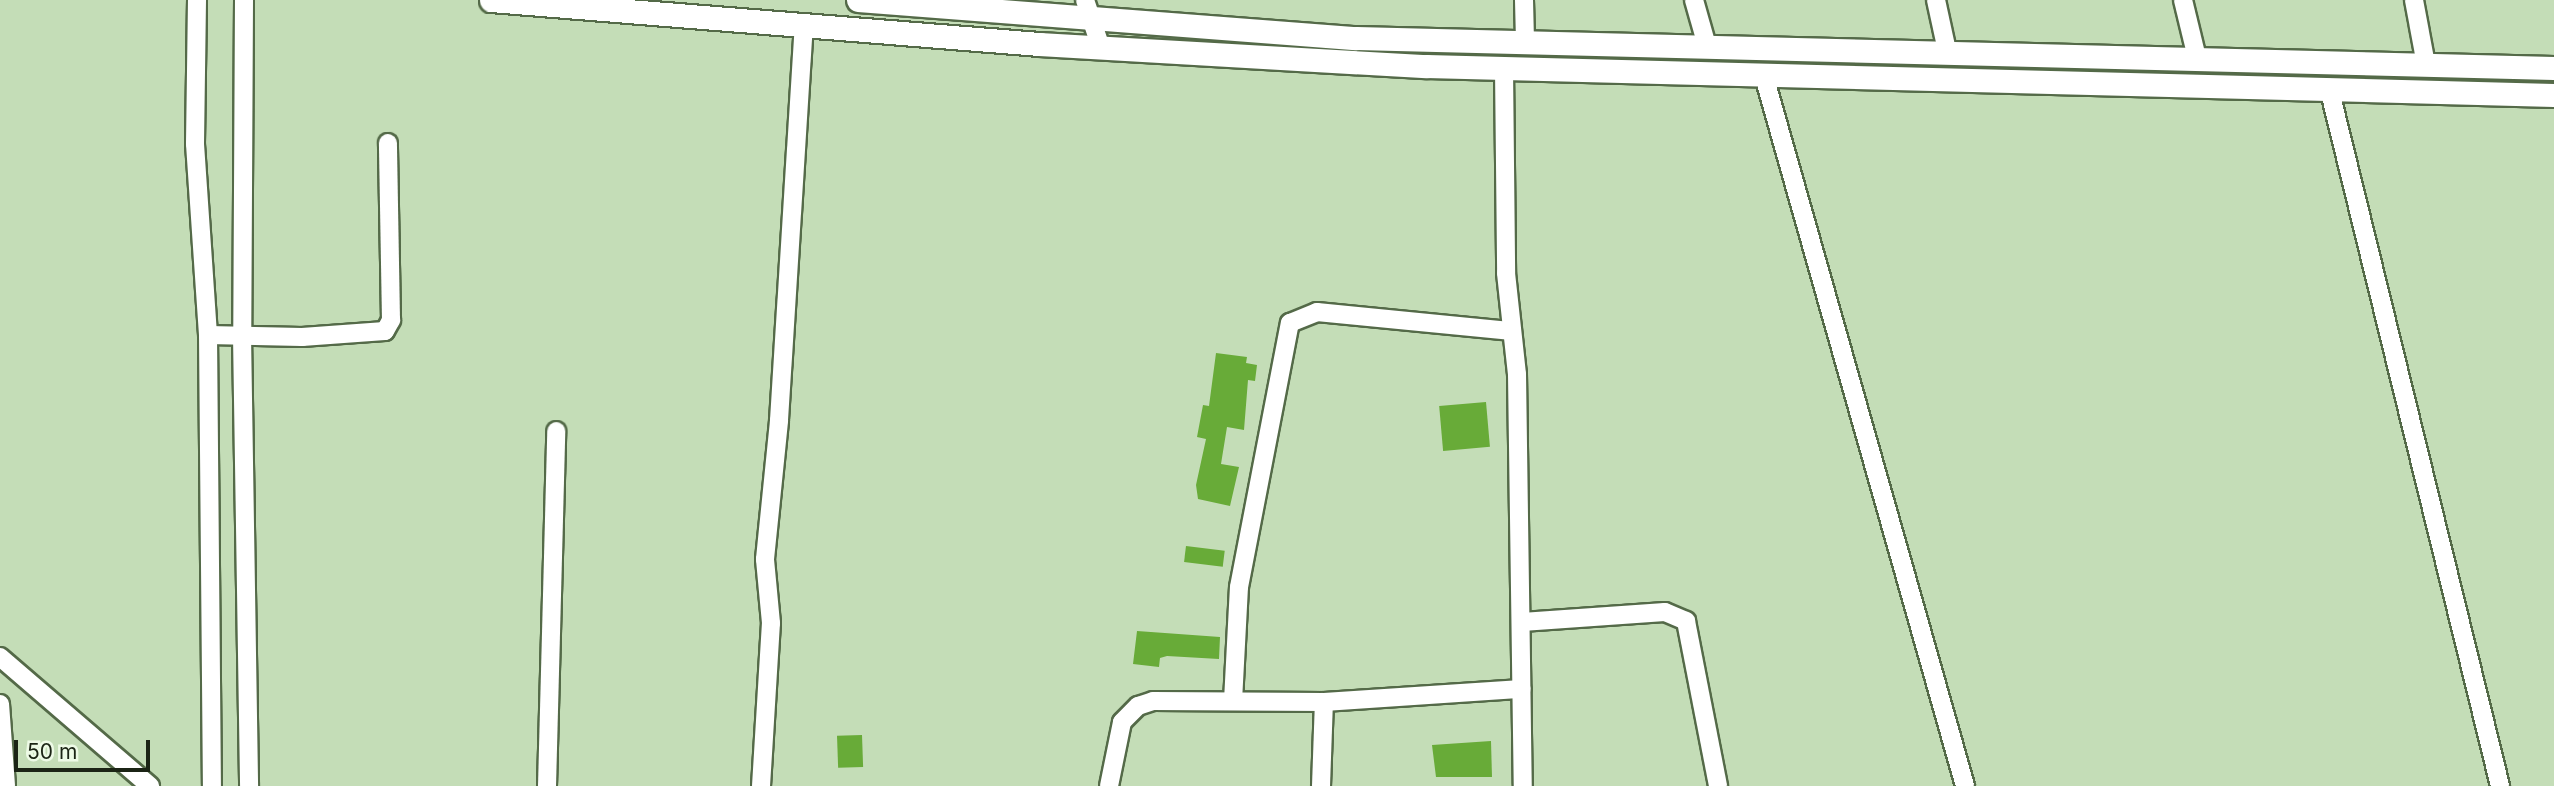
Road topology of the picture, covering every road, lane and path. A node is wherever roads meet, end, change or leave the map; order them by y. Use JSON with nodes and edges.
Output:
{"nodes":[{"id":1,"x":197,"y":0,"type":"edge"},
{"id":2,"x":244,"y":0,"type":"edge"},
{"id":3,"x":492,"y":0,"type":"edge"},
{"id":4,"x":858,"y":0,"type":"edge"},
{"id":5,"x":1524,"y":0,"type":"edge"},
{"id":6,"x":1694,"y":0,"type":"edge"},
{"id":7,"x":1936,"y":0,"type":"edge"},
{"id":8,"x":2183,"y":0,"type":"edge"},
{"id":9,"x":2414,"y":0,"type":"edge"},
{"id":10,"x":1088,"y":9,"type":"edge"},
{"id":11,"x":804,"y":24,"type":"junction"},
{"id":12,"x":1525,"y":42,"type":"junction"},
{"id":13,"x":1100,"y":45,"type":"junction"},
{"id":14,"x":1707,"y":46,"type":"junction"},
{"id":15,"x":1947,"y":51,"type":"junction"},
{"id":16,"x":2159,"y":57,"type":"junction"},
{"id":17,"x":2197,"y":58,"type":"junction"},
{"id":18,"x":2426,"y":65,"type":"junction"},
{"id":19,"x":1504,"y":68,"type":"junction"},
{"id":20,"x":2554,"y":68,"type":"edge"},
{"id":21,"x":1764,"y":76,"type":"junction"},
{"id":22,"x":2159,"y":83,"type":"junction"},
{"id":23,"x":2329,"y":88,"type":"junction"},
{"id":24,"x":2554,"y":95,"type":"edge"},
{"id":25,"x":388,"y":143,"type":"dead end"},
{"id":26,"x":1512,"y":331,"type":"junction"},
{"id":27,"x":208,"y":335,"type":"junction"},
{"id":28,"x":242,"y":335,"type":"junction"},
{"id":29,"x":556,"y":431,"type":"dead end"},
{"id":30,"x":1522,"y":622,"type":"junction"},
{"id":31,"x":0,"y":657,"type":"edge"},
{"id":32,"x":1522,"y":689,"type":"junction"},
{"id":33,"x":1233,"y":701,"type":"junction"},
{"id":34,"x":1324,"y":702,"type":"junction"},
{"id":35,"x":0,"y":705,"type":"edge"},
{"id":36,"x":6,"y":786,"type":"edge"},
{"id":37,"x":150,"y":786,"type":"edge"},
{"id":38,"x":212,"y":786,"type":"edge"},
{"id":39,"x":249,"y":786,"type":"edge"},
{"id":40,"x":547,"y":786,"type":"edge"},
{"id":41,"x":761,"y":786,"type":"edge"},
{"id":42,"x":1109,"y":786,"type":"edge"},
{"id":43,"x":1321,"y":786,"type":"edge"},
{"id":44,"x":1523,"y":786,"type":"edge"},
{"id":45,"x":1718,"y":786,"type":"edge"},
{"id":46,"x":1965,"y":786,"type":"edge"},
{"id":47,"x":2500,"y":786,"type":"edge"}],
"edges":[{"from":1,"to":27,"type":"street"},
{"from":2,"to":28,"type":"street"},
{"from":3,"to":11,"type":"main road"},
{"from":4,"to":10,"type":"main road"},
{"from":5,"to":12,"type":"street"},
{"from":6,"to":14,"type":"street"},
{"from":7,"to":15,"type":"street"},
{"from":8,"to":17,"type":"street"},
{"from":9,"to":18,"type":"street"},
{"from":10,"to":12,"type":"main road"},
{"from":10,"to":13,"type":"street"},
{"from":11,"to":13,"type":"main road"},
{"from":11,"to":41,"type":"street"},
{"from":12,"to":14,"type":"main road"},
{"from":13,"to":19,"type":"main road"},
{"from":14,"to":15,"type":"main road"},
{"from":15,"to":16,"type":"main road"},
{"from":16,"to":17,"type":"main road"},
{"from":16,"to":22,"type":"main road"},
{"from":17,"to":18,"type":"main road"},
{"from":18,"to":20,"type":"main road"},
{"from":19,"to":21,"type":"main road"},
{"from":19,"to":26,"type":"street"},
{"from":21,"to":22,"type":"main road"},
{"from":21,"to":46,"type":"street"},
{"from":22,"to":23,"type":"main road"},
{"from":23,"to":24,"type":"main road"},
{"from":23,"to":47,"type":"street"},
{"from":25,"to":28,"type":"street"},
{"from":26,"to":30,"type":"street"},
{"from":26,"to":33,"type":"street"},
{"from":27,"to":28,"type":"street"},
{"from":27,"to":38,"type":"street"},
{"from":28,"to":39,"type":"street"},
{"from":29,"to":40,"type":"street"},
{"from":30,"to":32,"type":"street"},
{"from":30,"to":45,"type":"street"},
{"from":31,"to":37,"type":"street"},
{"from":32,"to":34,"type":"street"},
{"from":32,"to":44,"type":"street"},
{"from":33,"to":34,"type":"street"},
{"from":33,"to":42,"type":"street"},
{"from":34,"to":43,"type":"street"},
{"from":35,"to":36,"type":"street"}]}
